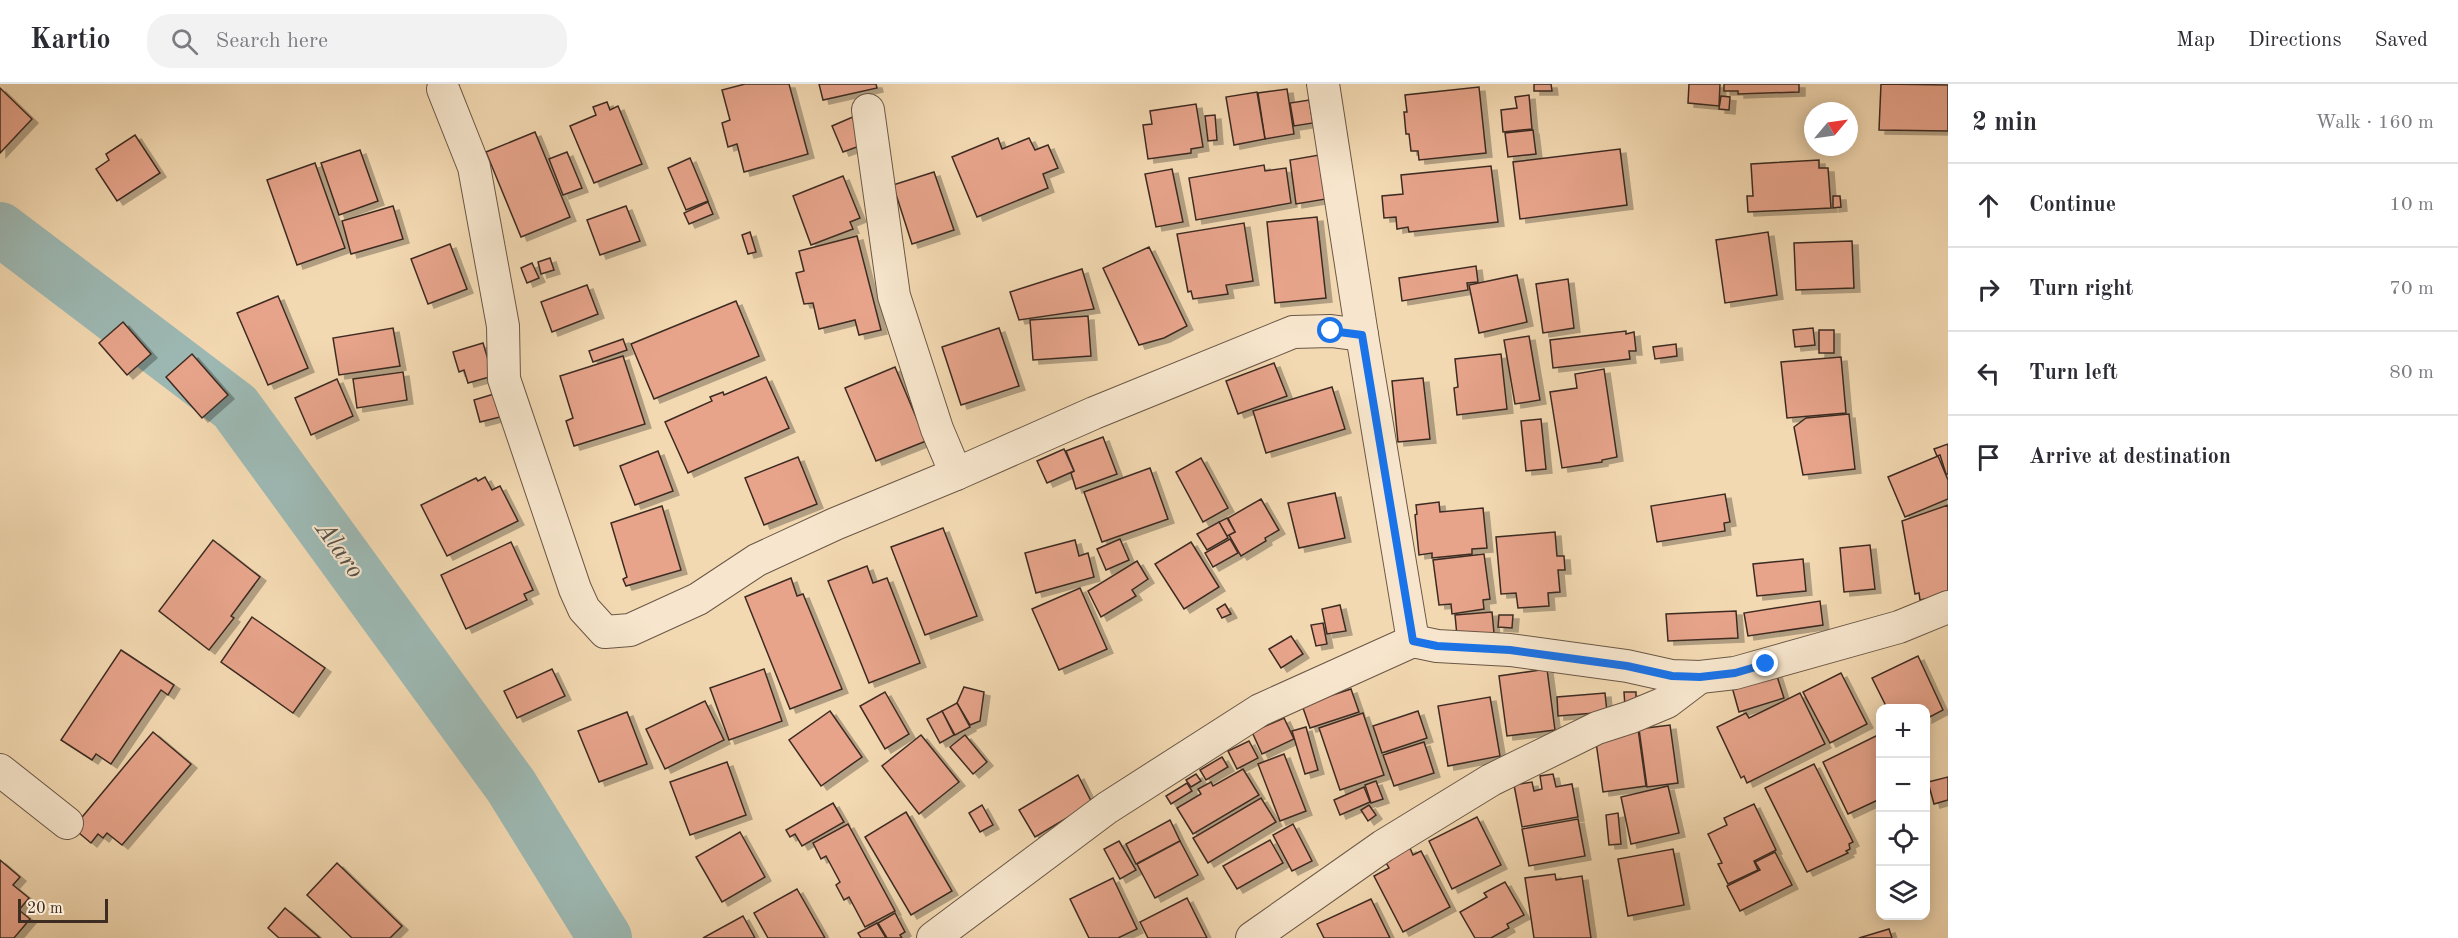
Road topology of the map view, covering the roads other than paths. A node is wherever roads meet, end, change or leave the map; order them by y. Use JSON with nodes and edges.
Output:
{"nodes":[{"id":1,"x":1323,"y":84,"type":"edge"},
{"id":2,"x":443,"y":89,"type":"dead end"},
{"id":3,"x":868,"y":110,"type":"dead end"},
{"id":4,"x":1362,"y":335,"type":"junction"},
{"id":5,"x":956,"y":474,"type":"junction"},
{"id":6,"x":1948,"y":607,"type":"edge"},
{"id":7,"x":1413,"y":641,"type":"junction"},
{"id":8,"x":1700,"y":677,"type":"junction"},
{"id":9,"x":0,"y":770,"type":"edge"},
{"id":10,"x":67,"y":823,"type":"dead end"},
{"id":11,"x":933,"y":938,"type":"edge"},
{"id":12,"x":1252,"y":938,"type":"edge"}],
"edges":[{"from":1,"to":4,"type":"street"},
{"from":2,"to":5,"type":"street"},
{"from":3,"to":5,"type":"street"},
{"from":4,"to":5,"type":"street"},
{"from":4,"to":7,"type":"street"},
{"from":6,"to":8,"type":"street"},
{"from":7,"to":8,"type":"street"},
{"from":7,"to":11,"type":"street"},
{"from":8,"to":12,"type":"street"},
{"from":9,"to":10,"type":"street"}]}
